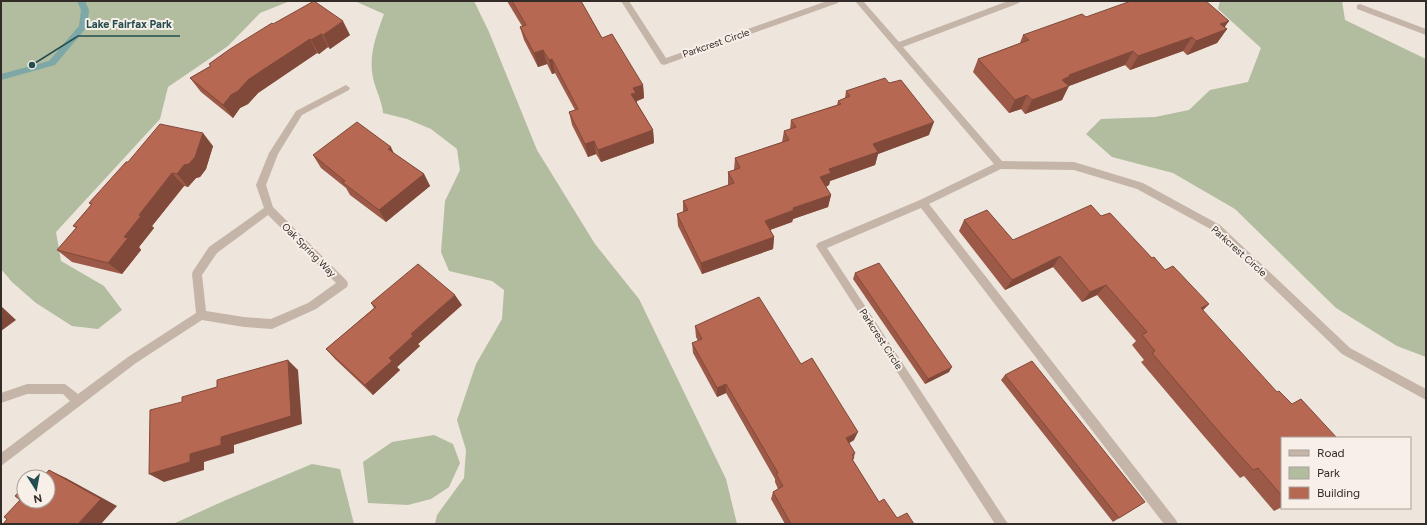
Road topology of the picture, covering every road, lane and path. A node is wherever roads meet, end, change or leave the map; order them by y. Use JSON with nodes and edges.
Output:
{"nodes":[{"id":1,"x":625,"y":1,"type":"edge"},
{"id":2,"x":835,"y":1,"type":"edge"},
{"id":3,"x":859,"y":1,"type":"edge"},
{"id":4,"x":1016,"y":1,"type":"edge"},
{"id":5,"x":1360,"y":7,"type":"dead end"},
{"id":6,"x":1426,"y":32,"type":"edge"},
{"id":7,"x":897,"y":46,"type":"junction"},
{"id":8,"x":346,"y":88,"type":"dead end"},
{"id":9,"x":1000,"y":165,"type":"junction"},
{"id":10,"x":923,"y":203,"type":"junction"},
{"id":11,"x":269,"y":209,"type":"junction"},
{"id":12,"x":201,"y":315,"type":"junction"},
{"id":13,"x":1426,"y":395,"type":"edge"},
{"id":14,"x":1,"y":398,"type":"edge"},
{"id":15,"x":78,"y":401,"type":"junction"},
{"id":16,"x":1,"y":460,"type":"edge"},
{"id":17,"x":1002,"y":524,"type":"edge"},
{"id":18,"x":1172,"y":524,"type":"edge"}],
"edges":[{"from":1,"to":2,"type":"street","name":"Parkcrest Circle"},
{"from":3,"to":7,"type":"street"},
{"from":4,"to":7,"type":"street"},
{"from":5,"to":6,"type":"street"},
{"from":7,"to":9,"type":"street"},
{"from":8,"to":11,"type":"street","name":"Oak Spring Way"},
{"from":9,"to":10,"type":"street","name":"Parkcrest Circle"},
{"from":9,"to":13,"type":"street","name":"Parkcrest Circle"},
{"from":10,"to":17,"type":"street","name":"Parkcrest Circle"},
{"from":10,"to":18,"type":"street"},
{"from":11,"to":12,"type":"street"},
{"from":11,"to":12,"type":"street","name":"Oak Spring Way"},
{"from":12,"to":15,"type":"street"},
{"from":14,"to":15,"type":"street"},
{"from":15,"to":16,"type":"street"}]}
